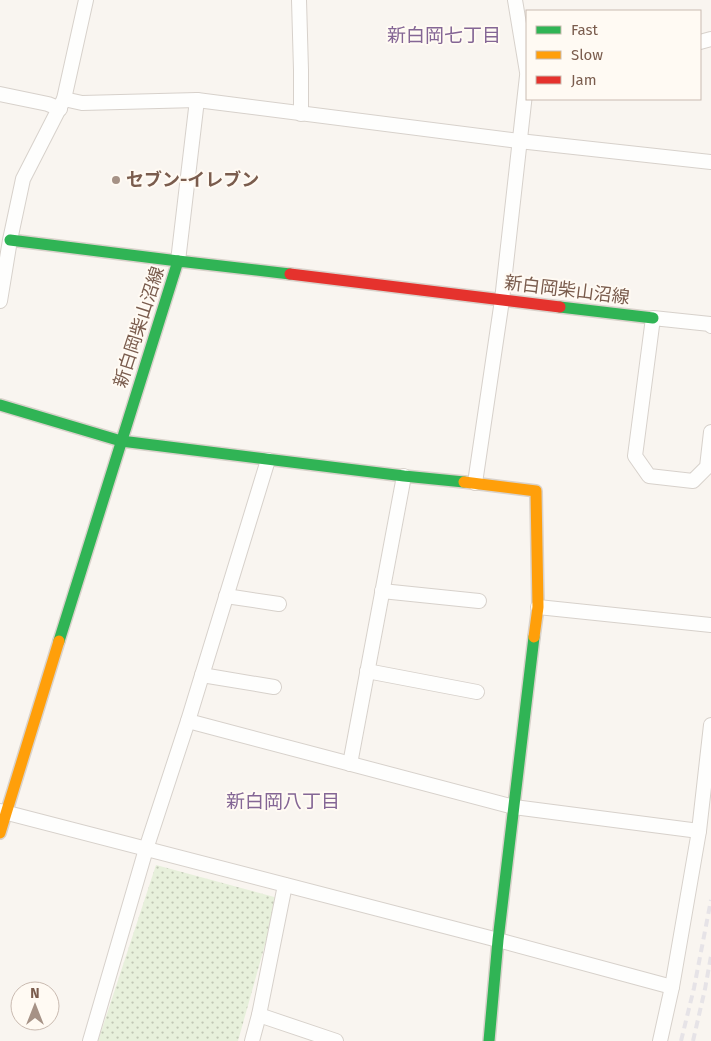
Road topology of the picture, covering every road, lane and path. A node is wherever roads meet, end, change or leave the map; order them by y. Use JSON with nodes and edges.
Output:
{"nodes":[{"id":1,"x":86,"y":0,"type":"edge"},
{"id":2,"x":299,"y":0,"type":"edge"},
{"id":3,"x":514,"y":0,"type":"edge"},
{"id":4,"x":526,"y":66,"type":"edge"},
{"id":5,"x":526,"y":84,"type":"edge"},
{"id":6,"x":0,"y":94,"type":"edge"},
{"id":7,"x":197,"y":100,"type":"junction"},
{"id":8,"x":62,"y":104,"type":"junction"},
{"id":9,"x":301,"y":114,"type":"junction"},
{"id":10,"x":519,"y":141,"type":"junction"},
{"id":11,"x":711,"y":162,"type":"edge"},
{"id":12,"x":10,"y":240,"type":"junction"},
{"id":13,"x":178,"y":261,"type":"junction"},
{"id":14,"x":502,"y":300,"type":"junction"},
{"id":15,"x":0,"y":301,"type":"edge"},
{"id":16,"x":653,"y":318,"type":"junction"},
{"id":17,"x":711,"y":326,"type":"edge"},
{"id":18,"x":0,"y":405,"type":"edge"},
{"id":19,"x":711,"y":432,"type":"edge"},
{"id":20,"x":121,"y":441,"type":"junction"},
{"id":21,"x":268,"y":460,"type":"junction"},
{"id":22,"x":404,"y":476,"type":"junction"},
{"id":23,"x":475,"y":483,"type":"junction"},
{"id":24,"x":382,"y":592,"type":"junction"},
{"id":25,"x":226,"y":596,"type":"junction"},
{"id":26,"x":479,"y":601,"type":"dead end"},
{"id":27,"x":279,"y":604,"type":"dead end"},
{"id":28,"x":538,"y":607,"type":"junction"},
{"id":29,"x":711,"y":625,"type":"edge"},
{"id":30,"x":367,"y":671,"type":"junction"},
{"id":31,"x":202,"y":675,"type":"junction"},
{"id":32,"x":274,"y":687,"type":"dead end"},
{"id":33,"x":477,"y":692,"type":"dead end"},
{"id":34,"x":188,"y":721,"type":"junction"},
{"id":35,"x":711,"y":725,"type":"edge"},
{"id":36,"x":350,"y":764,"type":"junction"},
{"id":37,"x":514,"y":807,"type":"junction"},
{"id":38,"x":3,"y":812,"type":"edge"},
{"id":39,"x":699,"y":831,"type":"junction"},
{"id":40,"x":0,"y":833,"type":"edge"},
{"id":41,"x":146,"y":849,"type":"junction"},
{"id":42,"x":285,"y":885,"type":"junction"},
{"id":43,"x":498,"y":940,"type":"junction"},
{"id":44,"x":672,"y":987,"type":"junction"},
{"id":45,"x":260,"y":1015,"type":"junction"},
{"id":46,"x":90,"y":1041,"type":"edge"},
{"id":47,"x":252,"y":1041,"type":"edge"},
{"id":48,"x":336,"y":1041,"type":"edge"},
{"id":49,"x":489,"y":1041,"type":"edge"},
{"id":50,"x":660,"y":1041,"type":"edge"}],
"edges":[{"from":1,"to":8,"type":"street"},
{"from":2,"to":9,"type":"street"},
{"from":3,"to":4,"type":"street"},
{"from":5,"to":10,"type":"street"},
{"from":6,"to":8,"type":"street"},
{"from":7,"to":8,"type":"street"},
{"from":7,"to":9,"type":"street"},
{"from":7,"to":13,"type":"street"},
{"from":8,"to":12,"type":"street"},
{"from":9,"to":10,"type":"street"},
{"from":10,"to":11,"type":"street"},
{"from":10,"to":14,"type":"street"},
{"from":12,"to":13,"type":"street"},
{"from":12,"to":15,"type":"street"},
{"from":13,"to":14,"type":"street","name":"新白岡柴山沼線"},
{"from":13,"to":20,"type":"street","name":"新白岡柴山沼線"},
{"from":14,"to":16,"type":"street","name":"新白岡柴山沼線"},
{"from":14,"to":23,"type":"street"},
{"from":16,"to":17,"type":"street"},
{"from":16,"to":19,"type":"street"},
{"from":18,"to":20,"type":"street"},
{"from":20,"to":21,"type":"street"},
{"from":20,"to":38,"type":"street","name":"新白岡柴山沼線"},
{"from":21,"to":22,"type":"street"},
{"from":21,"to":25,"type":"street"},
{"from":22,"to":23,"type":"street"},
{"from":22,"to":24,"type":"street"},
{"from":23,"to":28,"type":"street"},
{"from":24,"to":26,"type":"street"},
{"from":24,"to":30,"type":"street"},
{"from":25,"to":27,"type":"street"},
{"from":25,"to":31,"type":"street"},
{"from":28,"to":29,"type":"street"},
{"from":28,"to":37,"type":"street"},
{"from":30,"to":33,"type":"street"},
{"from":30,"to":36,"type":"street"},
{"from":31,"to":32,"type":"street"},
{"from":31,"to":34,"type":"street"},
{"from":34,"to":36,"type":"street"},
{"from":34,"to":41,"type":"street"},
{"from":35,"to":39,"type":"street"},
{"from":36,"to":37,"type":"street"},
{"from":37,"to":39,"type":"street"},
{"from":37,"to":43,"type":"street"},
{"from":38,"to":40,"type":"street","name":"新白岡柴山沼線"},
{"from":38,"to":41,"type":"street"},
{"from":39,"to":44,"type":"street"},
{"from":41,"to":42,"type":"street"},
{"from":41,"to":46,"type":"street"},
{"from":42,"to":43,"type":"street"},
{"from":42,"to":45,"type":"street"},
{"from":43,"to":44,"type":"street"},
{"from":43,"to":49,"type":"street"},
{"from":44,"to":50,"type":"street"},
{"from":45,"to":47,"type":"street"},
{"from":45,"to":48,"type":"street"}]}
